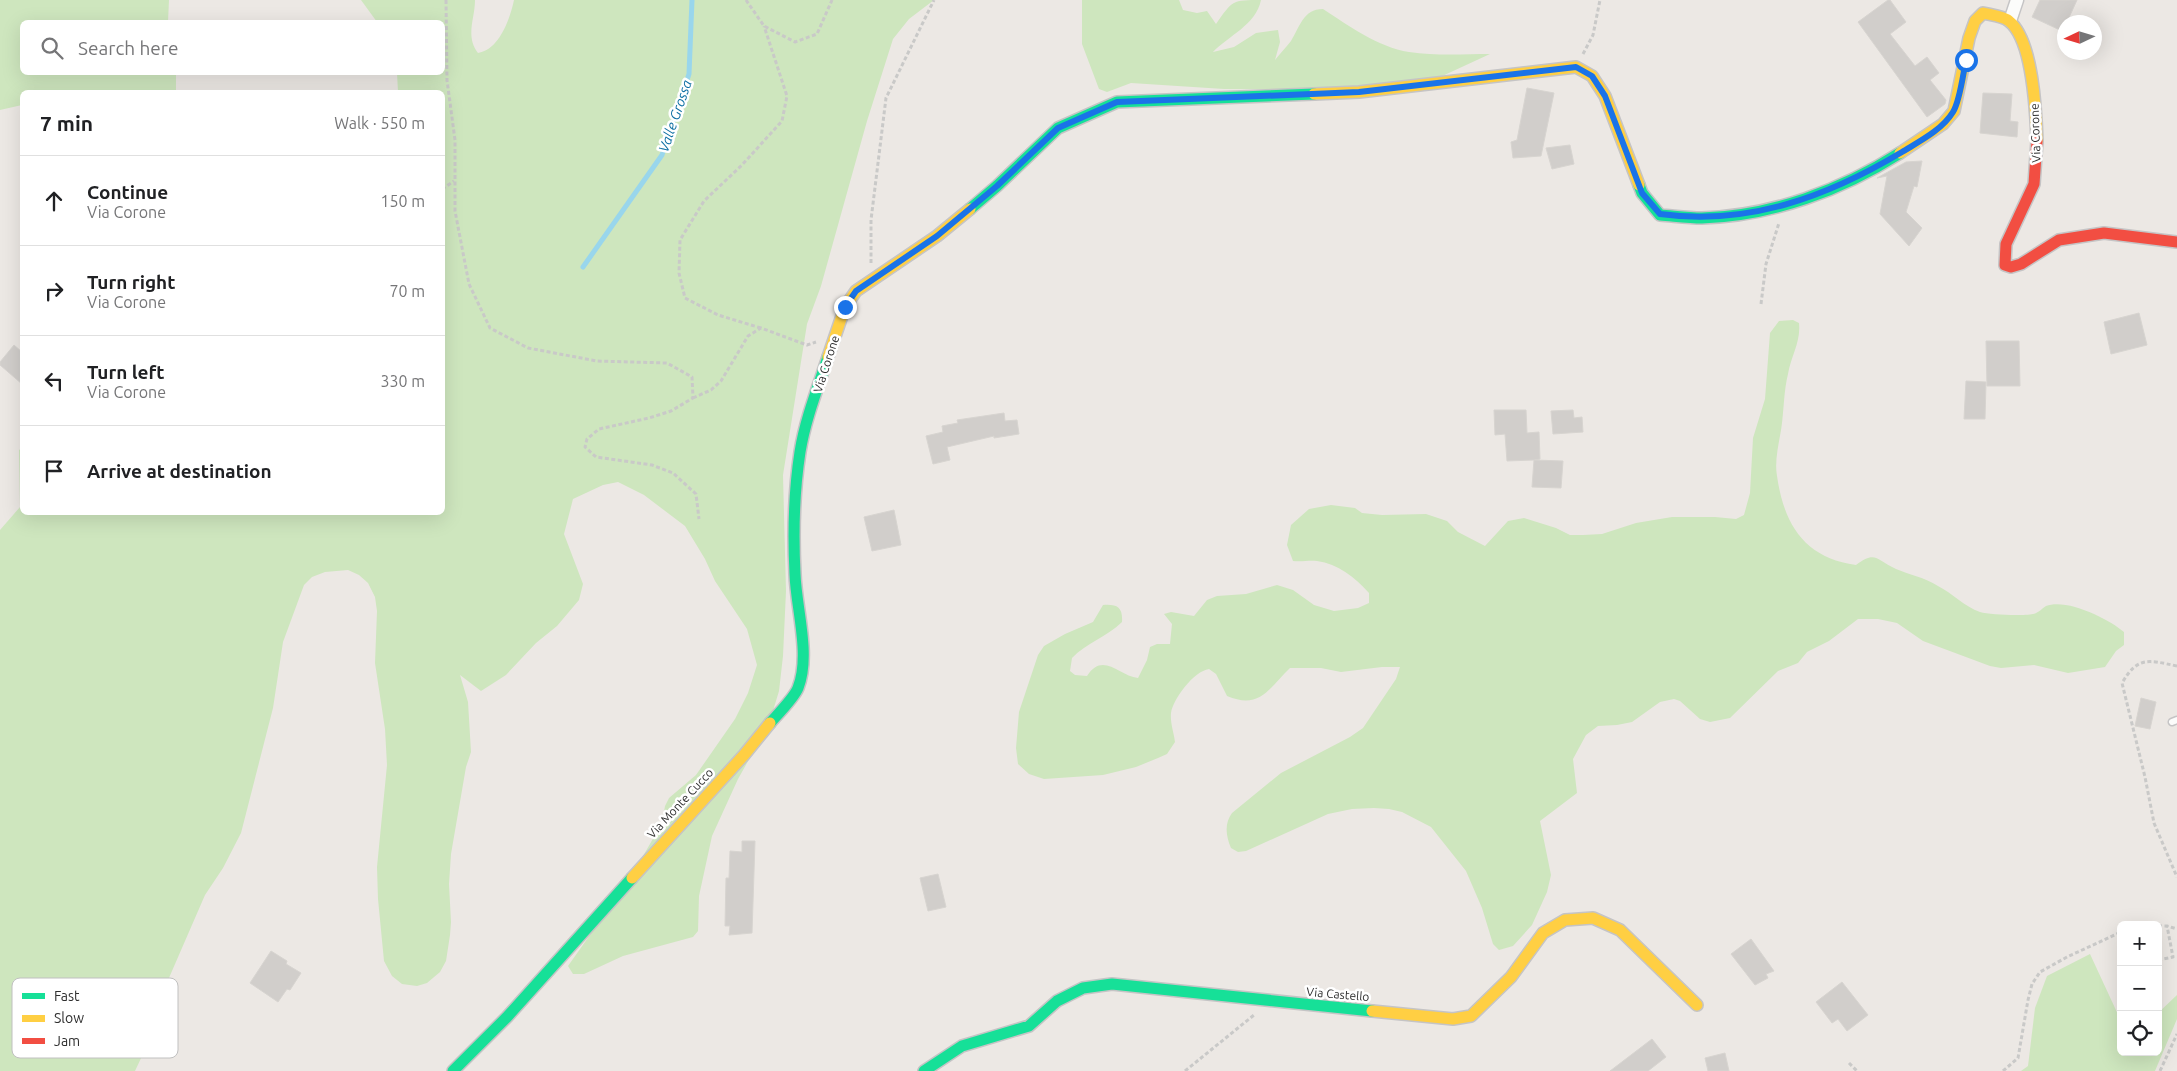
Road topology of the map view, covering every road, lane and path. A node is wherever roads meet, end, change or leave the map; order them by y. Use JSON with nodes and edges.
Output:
{"nodes":[{"id":1,"x":446,"y":0,"type":"edge"},
{"id":2,"x":746,"y":0,"type":"edge"},
{"id":3,"x":832,"y":0,"type":"edge"},
{"id":4,"x":934,"y":0,"type":"edge"},
{"id":5,"x":1600,"y":0,"type":"edge"},
{"id":6,"x":2017,"y":0,"type":"edge"},
{"id":7,"x":2010,"y":22,"type":"junction"},
{"id":8,"x":764,"y":26,"type":"junction"},
{"id":9,"x":1576,"y":67,"type":"junction"},
{"id":10,"x":454,"y":180,"type":"junction"},
{"id":11,"x":445,"y":188,"type":"edge"},
{"id":12,"x":1780,"y":208,"type":"junction"},
{"id":13,"x":2177,"y":242,"type":"edge"},
{"id":14,"x":871,"y":281,"type":"junction"},
{"id":15,"x":1761,"y":304,"type":"dead end"},
{"id":16,"x":839,"y":324,"type":"junction"},
{"id":17,"x":761,"y":328,"type":"junction"},
{"id":18,"x":693,"y":398,"type":"junction"},
{"id":19,"x":796,"y":502,"type":"joint"},
{"id":20,"x":699,"y":519,"type":"dead end"},
{"id":21,"x":2177,"y":666,"type":"edge"},
{"id":22,"x":2177,"y":877,"type":"edge"},
{"id":23,"x":2162,"y":926,"type":"edge"},
{"id":24,"x":2167,"y":926,"type":"junction"},
{"id":25,"x":2177,"y":929,"type":"edge"},
{"id":26,"x":2117,"y":934,"type":"edge"},
{"id":27,"x":2162,"y":959,"type":"edge"},
{"id":28,"x":1270,"y":1002,"type":"junction"},
{"id":29,"x":1697,"y":1005,"type":"dead end"},
{"id":30,"x":2177,"y":1034,"type":"edge"},
{"id":31,"x":1849,"y":1063,"type":"dead end"},
{"id":32,"x":453,"y":1071,"type":"edge"},
{"id":33,"x":924,"y":1071,"type":"edge"},
{"id":34,"x":1184,"y":1071,"type":"edge"},
{"id":35,"x":1857,"y":1071,"type":"edge"},
{"id":36,"x":2003,"y":1071,"type":"edge"},
{"id":37,"x":2160,"y":1071,"type":"edge"}],
"edges":[{"from":1,"to":10,"type":"path"},
{"from":2,"to":8,"type":"path"},
{"from":3,"to":8,"type":"path"},
{"from":4,"to":14,"type":"path"},
{"from":5,"to":9,"type":"path"},
{"from":6,"to":7,"type":"street"},
{"from":7,"to":12,"type":"street"},
{"from":7,"to":13,"type":"street","name":"Via Corone"},
{"from":8,"to":17,"type":"path"},
{"from":9,"to":12,"type":"street"},
{"from":9,"to":14,"type":"street","name":"Via Corone"},
{"from":10,"to":11,"type":"path"},
{"from":10,"to":18,"type":"path"},
{"from":12,"to":15,"type":"path"},
{"from":14,"to":16,"type":"street","name":"Via Corone"},
{"from":16,"to":17,"type":"path"},
{"from":16,"to":19,"type":"street","name":"Via Corone"},
{"from":17,"to":18,"type":"path"},
{"from":18,"to":20,"type":"path"},
{"from":19,"to":32,"type":"street","name":"Via Monte Cucco"},
{"from":21,"to":22,"type":"path"},
{"from":23,"to":24,"type":"path"},
{"from":24,"to":25,"type":"path"},
{"from":24,"to":27,"type":"path"},
{"from":26,"to":36,"type":"path"},
{"from":28,"to":29,"type":"street","name":"Via Castello"},
{"from":28,"to":33,"type":"street","name":"Via Castello"},
{"from":28,"to":34,"type":"path"},
{"from":30,"to":37,"type":"path"},
{"from":31,"to":35,"type":"path"}]}
